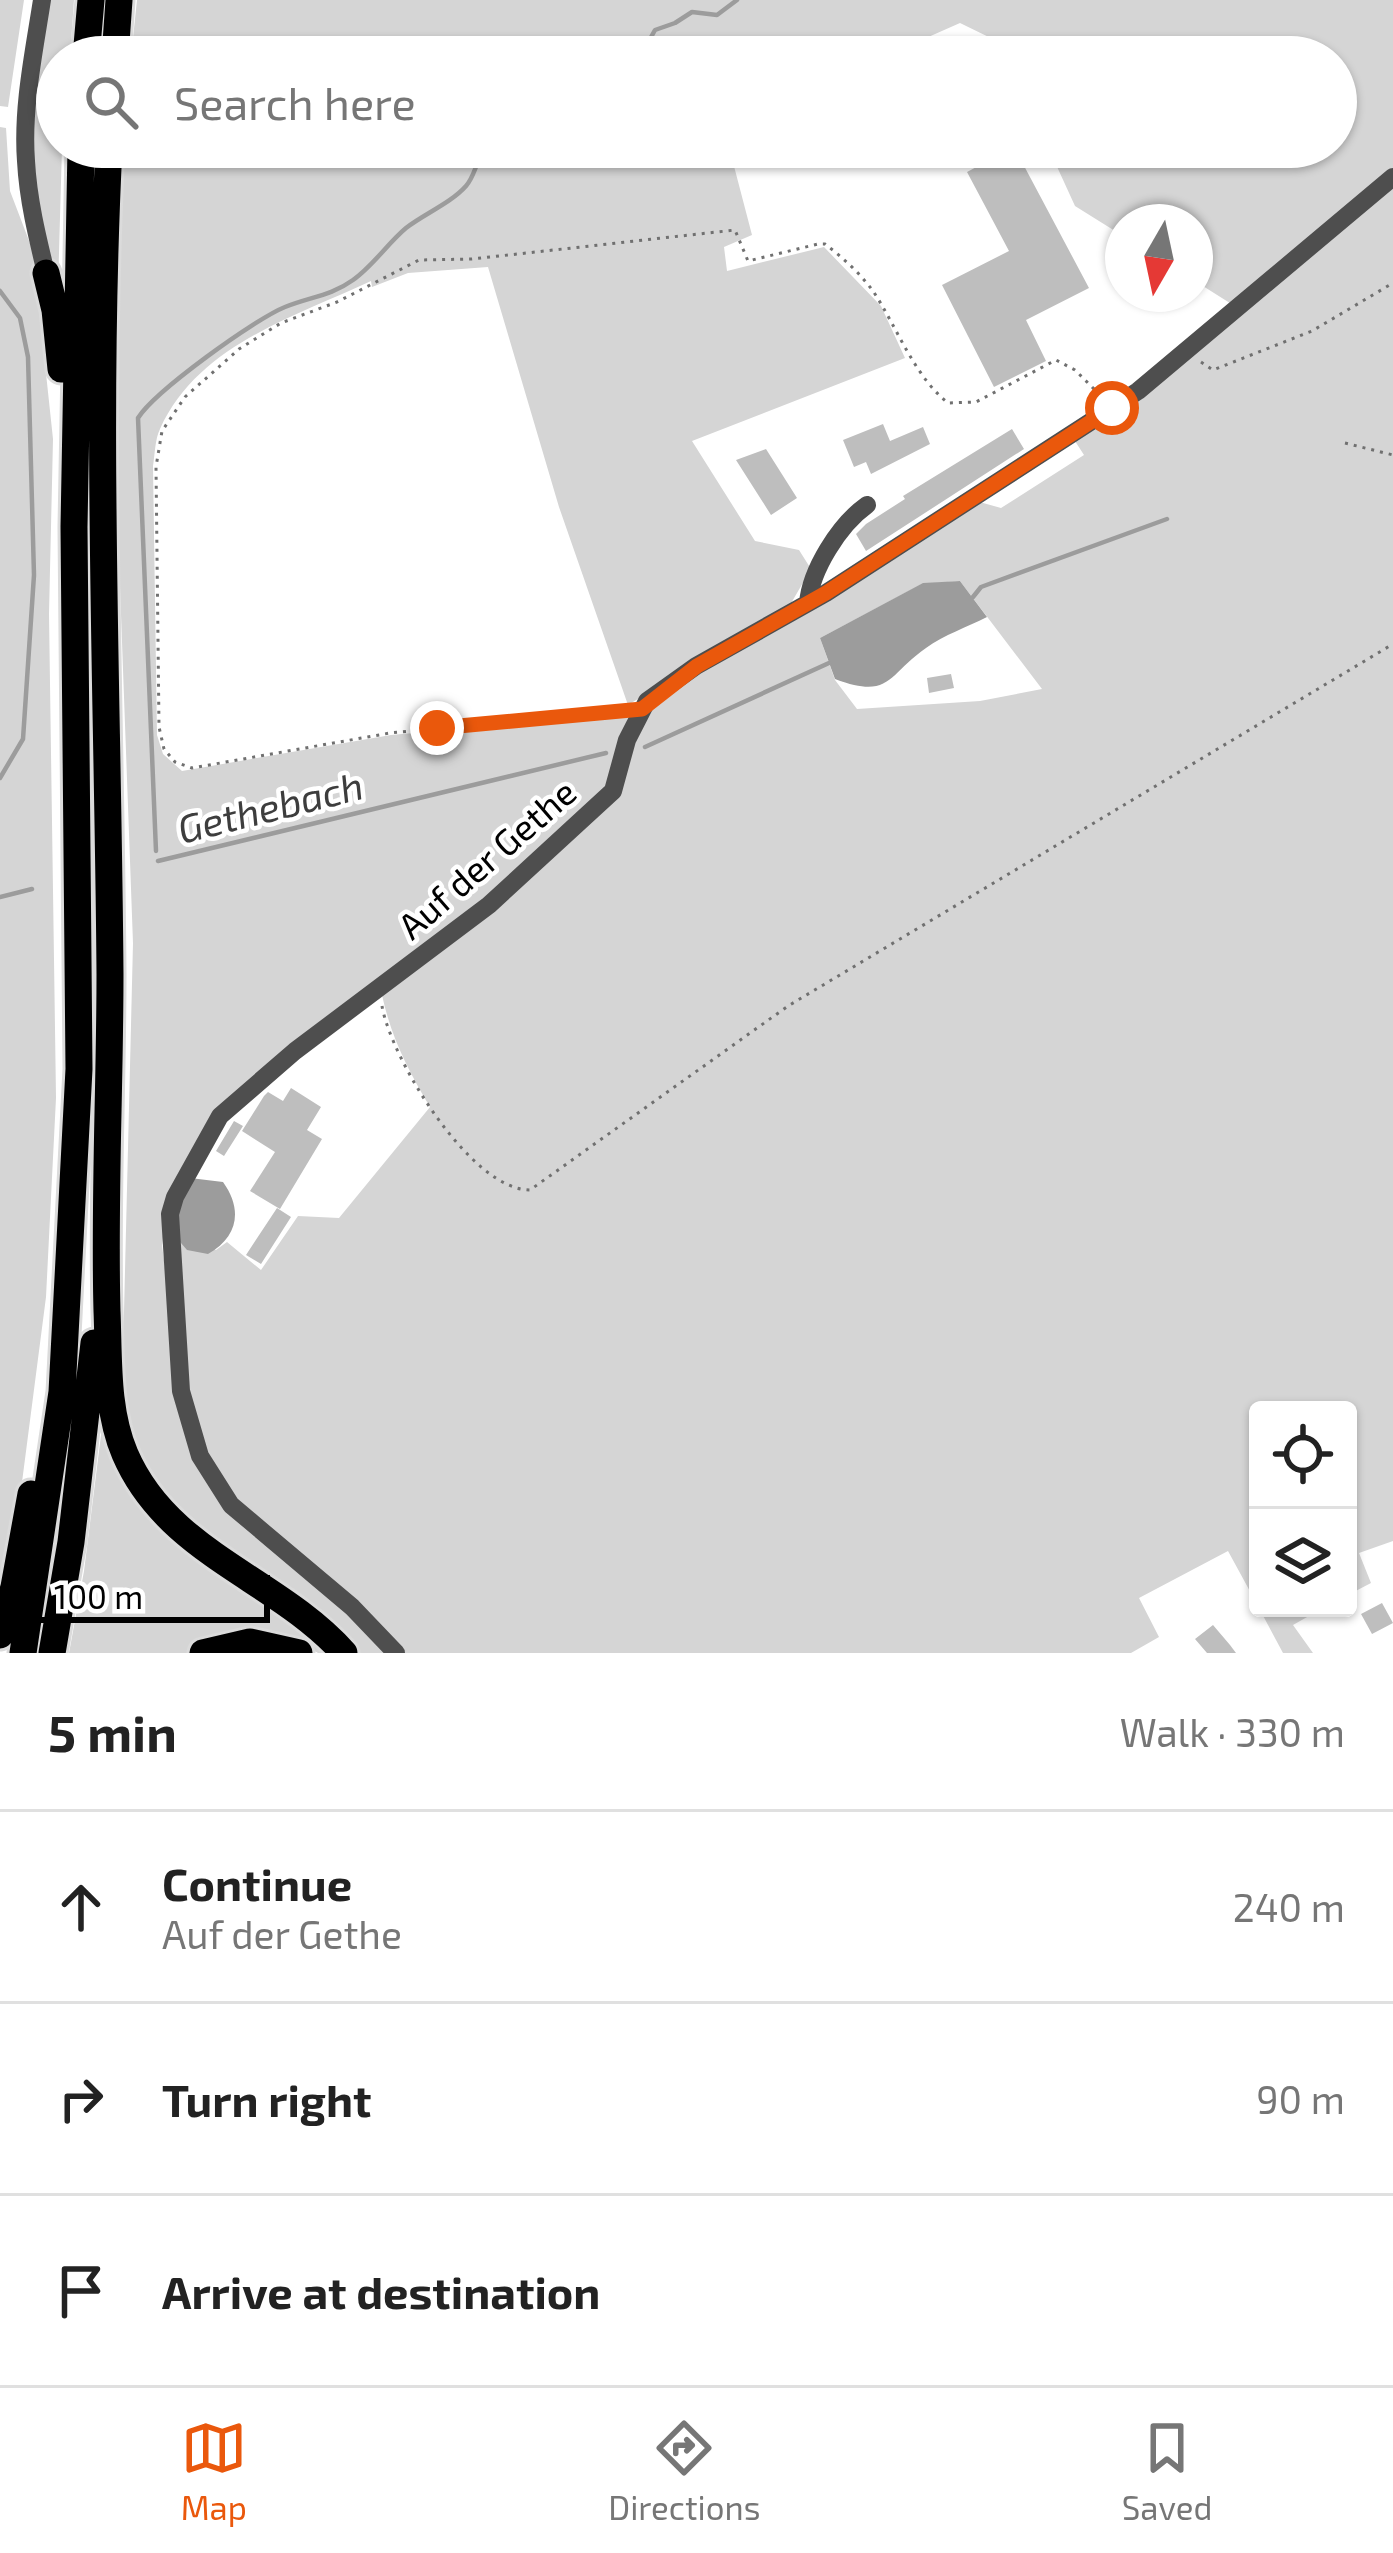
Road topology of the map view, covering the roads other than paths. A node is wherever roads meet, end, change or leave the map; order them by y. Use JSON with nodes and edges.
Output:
{"nodes":[{"id":1,"x":42,"y":0,"type":"edge"},
{"id":2,"x":91,"y":0,"type":"edge"},
{"id":3,"x":119,"y":0,"type":"edge"},
{"id":4,"x":37,"y":36,"type":"edge"},
{"id":5,"x":88,"y":36,"type":"edge"},
{"id":6,"x":116,"y":36,"type":"edge"},
{"id":7,"x":36,"y":47,"type":"edge"},
{"id":8,"x":81,"y":168,"type":"edge"},
{"id":9,"x":108,"y":168,"type":"edge"},
{"id":10,"x":1393,"y":177,"type":"edge"},
{"id":11,"x":46,"y":273,"type":"joint"},
{"id":12,"x":867,"y":505,"type":"dead end"},
{"id":13,"x":74,"y":527,"type":"junction"},
{"id":14,"x":808,"y":604,"type":"junction"},
{"id":15,"x":104,"y":1207,"type":"junction"},
{"id":16,"x":70,"y":1278,"type":"junction"},
{"id":17,"x":0,"y":1635,"type":"edge"},
{"id":18,"x":23,"y":1653,"type":"edge"},
{"id":19,"x":52,"y":1653,"type":"edge"},
{"id":20,"x":203,"y":1653,"type":"edge"},
{"id":21,"x":299,"y":1653,"type":"edge"},
{"id":22,"x":344,"y":1653,"type":"edge"},
{"id":23,"x":396,"y":1653,"type":"edge"}],
"edges":[{"from":1,"to":4,"type":"street"},
{"from":2,"to":5,"type":"highway"},
{"from":3,"to":6,"type":"highway"},
{"from":7,"to":11,"type":"street"},
{"from":8,"to":13,"type":"highway"},
{"from":9,"to":15,"type":"highway"},
{"from":10,"to":14,"type":"street"},
{"from":11,"to":13,"type":"highway"},
{"from":12,"to":14,"type":"street"},
{"from":13,"to":16,"type":"highway"},
{"from":14,"to":23,"type":"street","name":"Auf der Gethe"},
{"from":15,"to":19,"type":"highway"},
{"from":15,"to":22,"type":"highway"},
{"from":16,"to":17,"type":"highway"},
{"from":16,"to":18,"type":"highway"},
{"from":20,"to":21,"type":"highway"}]}
